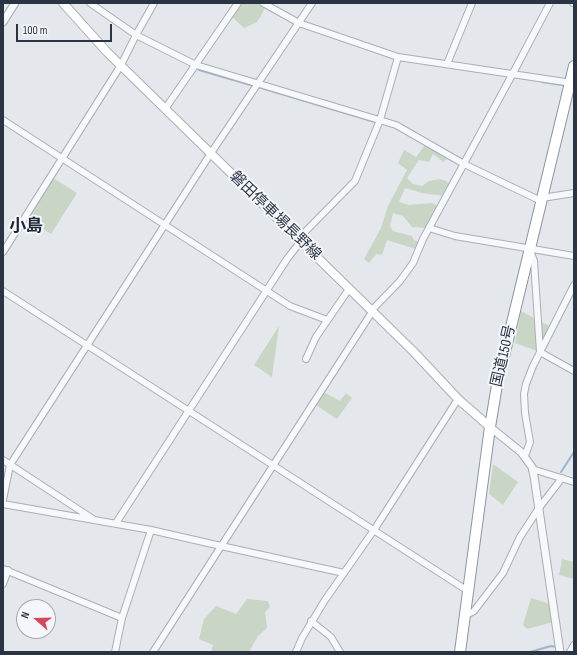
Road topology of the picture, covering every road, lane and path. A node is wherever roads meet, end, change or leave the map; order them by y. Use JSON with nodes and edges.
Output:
{"nodes":[{"id":1,"x":15,"y":3,"type":"edge"},
{"id":2,"x":63,"y":3,"type":"edge"},
{"id":3,"x":90,"y":3,"type":"edge"},
{"id":4,"x":154,"y":3,"type":"edge"},
{"id":5,"x":238,"y":3,"type":"edge"},
{"id":6,"x":263,"y":3,"type":"edge"},
{"id":7,"x":312,"y":3,"type":"edge"},
{"id":8,"x":472,"y":3,"type":"edge"},
{"id":9,"x":550,"y":3,"type":"edge"},
{"id":10,"x":3,"y":22,"type":"edge"},
{"id":11,"x":299,"y":23,"type":"junction"},
{"id":12,"x":136,"y":35,"type":"junction"},
{"id":13,"x":398,"y":57,"type":"junction"},
{"id":14,"x":447,"y":64,"type":"junction"},
{"id":15,"x":121,"y":65,"type":"junction"},
{"id":16,"x":196,"y":65,"type":"junction"},
{"id":17,"x":574,"y":66,"type":"edge"},
{"id":18,"x":512,"y":76,"type":"junction"},
{"id":19,"x":572,"y":83,"type":"edge"},
{"id":20,"x":257,"y":86,"type":"junction"},
{"id":21,"x":166,"y":109,"type":"junction"},
{"id":22,"x":3,"y":120,"type":"edge"},
{"id":23,"x":381,"y":121,"type":"junction"},
{"id":24,"x":211,"y":153,"type":"junction"},
{"id":25,"x":63,"y":158,"type":"junction"},
{"id":26,"x":464,"y":164,"type":"junction"},
{"id":27,"x":574,"y":193,"type":"edge"},
{"id":28,"x":542,"y":199,"type":"junction"},
{"id":29,"x":165,"y":225,"type":"junction"},
{"id":30,"x":429,"y":228,"type":"junction"},
{"id":31,"x":300,"y":240,"type":"junction"},
{"id":32,"x":530,"y":249,"type":"junction"},
{"id":33,"x":3,"y":252,"type":"edge"},
{"id":34,"x":574,"y":256,"type":"edge"},
{"id":35,"x":574,"y":285,"type":"edge"},
{"id":36,"x":350,"y":289,"type":"junction"},
{"id":37,"x":3,"y":291,"type":"edge"},
{"id":38,"x":266,"y":291,"type":"junction"},
{"id":39,"x":371,"y":311,"type":"junction"},
{"id":40,"x":327,"y":320,"type":"junction"},
{"id":41,"x":87,"y":345,"type":"junction"},
{"id":42,"x":540,"y":352,"type":"junction"},
{"id":43,"x":306,"y":359,"type":"dead end"},
{"id":44,"x":574,"y":371,"type":"edge"},
{"id":45,"x":458,"y":399,"type":"junction"},
{"id":46,"x":189,"y":411,"type":"junction"},
{"id":47,"x":490,"y":427,"type":"junction"},
{"id":48,"x":525,"y":456,"type":"junction"},
{"id":49,"x":3,"y":460,"type":"edge"},
{"id":50,"x":10,"y":465,"type":"junction"},
{"id":51,"x":274,"y":465,"type":"junction"},
{"id":52,"x":532,"y":470,"type":"junction"},
{"id":53,"x":562,"y":478,"type":"junction"},
{"id":54,"x":574,"y":482,"type":"edge"},
{"id":55,"x":3,"y":500,"type":"edge"},
{"id":56,"x":3,"y":504,"type":"edge"},
{"id":57,"x":539,"y":508,"type":"junction"},
{"id":58,"x":96,"y":521,"type":"junction"},
{"id":59,"x":116,"y":523,"type":"junction"},
{"id":60,"x":151,"y":530,"type":"junction"},
{"id":61,"x":374,"y":530,"type":"junction"},
{"id":62,"x":221,"y":546,"type":"junction"},
{"id":63,"x":6,"y":570,"type":"edge"},
{"id":64,"x":344,"y":573,"type":"junction"},
{"id":65,"x":3,"y":584,"type":"edge"},
{"id":66,"x":468,"y":591,"type":"junction"},
{"id":67,"x":465,"y":616,"type":"junction"},
{"id":68,"x":122,"y":618,"type":"junction"},
{"id":69,"x":311,"y":621,"type":"junction"},
{"id":70,"x":574,"y":645,"type":"edge"},
{"id":71,"x":115,"y":652,"type":"edge"},
{"id":72,"x":153,"y":652,"type":"edge"},
{"id":73,"x":296,"y":652,"type":"edge"},
{"id":74,"x":340,"y":652,"type":"edge"},
{"id":75,"x":460,"y":652,"type":"edge"},
{"id":76,"x":560,"y":652,"type":"edge"},
{"id":77,"x":570,"y":652,"type":"edge"}],
"edges":[{"from":1,"to":10,"type":"street"},
{"from":2,"to":15,"type":"main road","name":"磐田停車場長野線"},
{"from":3,"to":12,"type":"street"},
{"from":4,"to":12,"type":"street"},
{"from":5,"to":16,"type":"street"},
{"from":6,"to":11,"type":"street"},
{"from":7,"to":11,"type":"street"},
{"from":8,"to":14,"type":"street"},
{"from":9,"to":18,"type":"street"},
{"from":11,"to":13,"type":"street"},
{"from":11,"to":20,"type":"street"},
{"from":12,"to":15,"type":"street"},
{"from":12,"to":16,"type":"street"},
{"from":13,"to":14,"type":"street"},
{"from":13,"to":23,"type":"street"},
{"from":14,"to":18,"type":"street"},
{"from":15,"to":21,"type":"main road","name":"磐田停車場長野線"},
{"from":15,"to":25,"type":"street"},
{"from":16,"to":20,"type":"street"},
{"from":16,"to":21,"type":"street"},
{"from":17,"to":19,"type":"highway","name":"国道150号"},
{"from":18,"to":19,"type":"street"},
{"from":18,"to":26,"type":"street"},
{"from":19,"to":28,"type":"highway","name":"国道150号"},
{"from":20,"to":23,"type":"street"},
{"from":20,"to":24,"type":"street"},
{"from":21,"to":24,"type":"main road","name":"磐田停車場長野線"},
{"from":22,"to":25,"type":"street"},
{"from":23,"to":26,"type":"street"},
{"from":23,"to":31,"type":"street"},
{"from":24,"to":29,"type":"street"},
{"from":24,"to":31,"type":"main road","name":"磐田停車場長野線"},
{"from":25,"to":29,"type":"street"},
{"from":25,"to":33,"type":"street"},
{"from":26,"to":28,"type":"street"},
{"from":26,"to":30,"type":"street"},
{"from":27,"to":28,"type":"street"},
{"from":28,"to":32,"type":"highway","name":"国道150号"},
{"from":29,"to":38,"type":"street"},
{"from":29,"to":41,"type":"street"},
{"from":30,"to":32,"type":"street"},
{"from":30,"to":39,"type":"street"},
{"from":31,"to":36,"type":"main road","name":"磐田停車場長野線"},
{"from":31,"to":38,"type":"street"},
{"from":32,"to":34,"type":"street"},
{"from":32,"to":42,"type":"street"},
{"from":32,"to":47,"type":"highway","name":"国道150号"},
{"from":35,"to":42,"type":"street"},
{"from":36,"to":39,"type":"main road","name":"磐田停車場長野線"},
{"from":36,"to":40,"type":"street"},
{"from":37,"to":41,"type":"street"},
{"from":38,"to":40,"type":"street"},
{"from":38,"to":46,"type":"street"},
{"from":39,"to":45,"type":"main road","name":"磐田停車場長野線"},
{"from":39,"to":51,"type":"street"},
{"from":40,"to":43,"type":"street"},
{"from":41,"to":46,"type":"street"},
{"from":41,"to":50,"type":"street"},
{"from":42,"to":44,"type":"street"},
{"from":42,"to":48,"type":"street"},
{"from":45,"to":47,"type":"main road","name":"磐田停車場長野線"},
{"from":45,"to":61,"type":"street"},
{"from":46,"to":51,"type":"street"},
{"from":46,"to":59,"type":"street"},
{"from":47,"to":48,"type":"street"},
{"from":47,"to":66,"type":"highway","name":"国道150号"},
{"from":48,"to":52,"type":"street"},
{"from":49,"to":50,"type":"street"},
{"from":50,"to":55,"type":"street"},
{"from":50,"to":58,"type":"street"},
{"from":51,"to":61,"type":"street"},
{"from":51,"to":62,"type":"street"},
{"from":52,"to":53,"type":"street"},
{"from":52,"to":57,"type":"street"},
{"from":53,"to":54,"type":"street"},
{"from":53,"to":57,"type":"street"},
{"from":56,"to":58,"type":"street"},
{"from":57,"to":67,"type":"street"},
{"from":57,"to":76,"type":"street"},
{"from":58,"to":59,"type":"street"},
{"from":59,"to":60,"type":"street"},
{"from":60,"to":62,"type":"street"},
{"from":60,"to":68,"type":"street"},
{"from":61,"to":64,"type":"street"},
{"from":61,"to":66,"type":"street"},
{"from":62,"to":64,"type":"street"},
{"from":62,"to":72,"type":"street"},
{"from":63,"to":65,"type":"street"},
{"from":63,"to":68,"type":"street"},
{"from":64,"to":69,"type":"street"},
{"from":66,"to":67,"type":"highway","name":"国道150号"},
{"from":67,"to":75,"type":"highway","name":"国道150号"},
{"from":68,"to":71,"type":"street"},
{"from":69,"to":73,"type":"street"},
{"from":69,"to":74,"type":"street"},
{"from":70,"to":77,"type":"street"}]}
